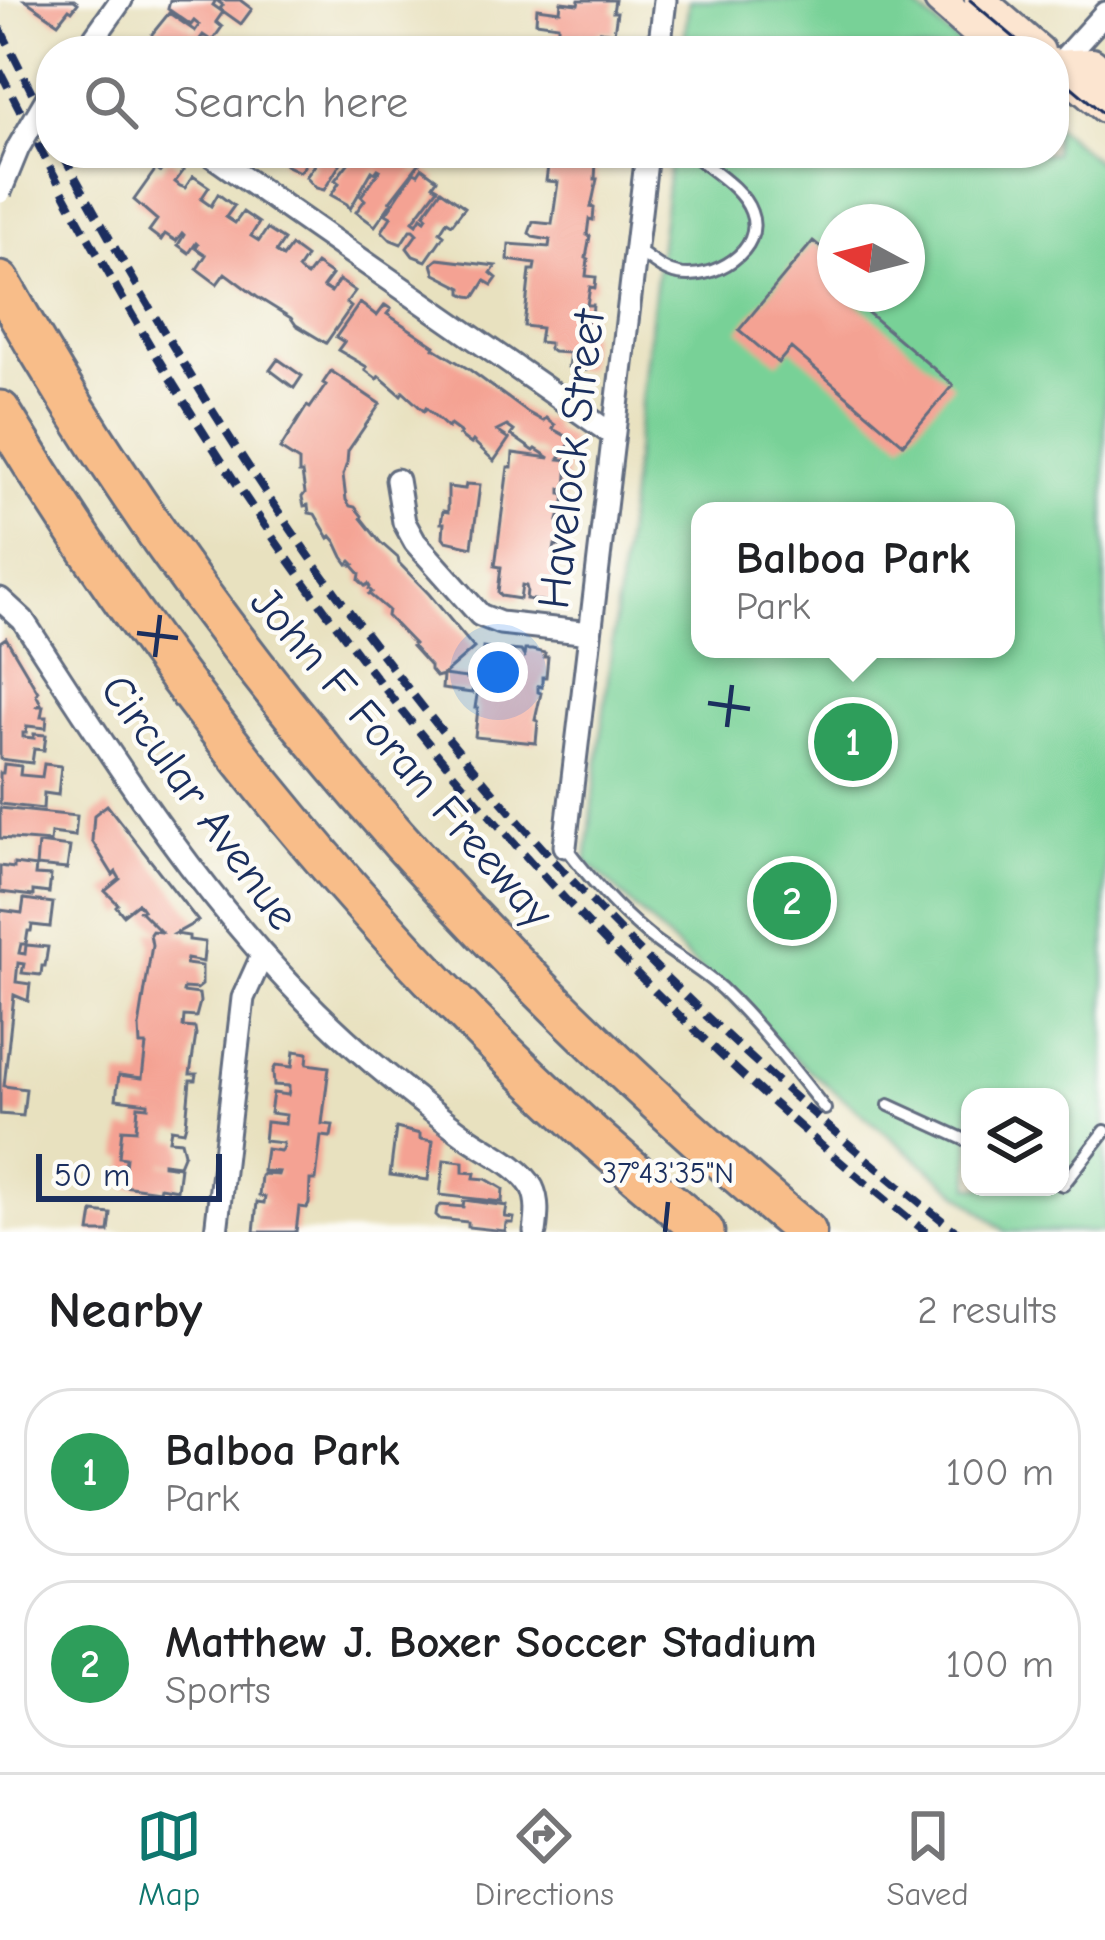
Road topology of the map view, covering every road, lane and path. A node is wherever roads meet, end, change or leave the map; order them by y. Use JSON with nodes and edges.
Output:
{"nodes":[{"id":1,"x":121,"y":0,"type":"edge"},
{"id":2,"x":665,"y":0,"type":"edge"},
{"id":3,"x":940,"y":0,"type":"edge"},
{"id":4,"x":980,"y":0,"type":"edge"},
{"id":5,"x":1105,"y":13,"type":"edge"},
{"id":6,"x":96,"y":36,"type":"edge"},
{"id":7,"x":661,"y":36,"type":"edge"},
{"id":8,"x":982,"y":36,"type":"edge"},
{"id":9,"x":1021,"y":36,"type":"edge"},
{"id":10,"x":1069,"y":46,"type":"edge"},
{"id":11,"x":1069,"y":63,"type":"edge"},
{"id":12,"x":1105,"y":75,"type":"edge"},
{"id":13,"x":1069,"y":77,"type":"edge"},
{"id":14,"x":1105,"y":107,"type":"edge"},
{"id":15,"x":36,"y":117,"type":"edge"},
{"id":16,"x":230,"y":168,"type":"edge"},
{"id":17,"x":645,"y":168,"type":"edge"},
{"id":18,"x":709,"y":168,"type":"edge"},
{"id":19,"x":0,"y":192,"type":"edge"},
{"id":20,"x":635,"y":249,"type":"junction"},
{"id":21,"x":0,"y":282,"type":"edge"},
{"id":22,"x":0,"y":411,"type":"edge"},
{"id":23,"x":613,"y":435,"type":"junction"},
{"id":24,"x":397,"y":480,"type":"dead end"},
{"id":25,"x":0,"y":599,"type":"edge"},
{"id":26,"x":590,"y":633,"type":"junction"},
{"id":27,"x":565,"y":846,"type":"joint"},
{"id":28,"x":262,"y":956,"type":"junction"},
{"id":29,"x":890,"y":1106,"type":"dead end"},
{"id":30,"x":825,"y":1109,"type":"dead end"},
{"id":31,"x":1105,"y":1131,"type":"edge"},
{"id":32,"x":961,"y":1138,"type":"edge"},
{"id":33,"x":1069,"y":1178,"type":"edge"},
{"id":34,"x":216,"y":1232,"type":"edge"},
{"id":35,"x":535,"y":1232,"type":"edge"},
{"id":36,"x":704,"y":1232,"type":"edge"},
{"id":37,"x":806,"y":1232,"type":"edge"}],
"edges":[{"from":1,"to":6,"type":"street"},
{"from":2,"to":7,"type":"street"},
{"from":3,"to":8,"type":"main road"},
{"from":4,"to":9,"type":"main road"},
{"from":5,"to":10,"type":"street"},
{"from":11,"to":12,"type":"main road"},
{"from":13,"to":14,"type":"main road"},
{"from":15,"to":19,"type":"street","bridge":true},
{"from":16,"to":23,"type":"street"},
{"from":17,"to":20,"type":"street","name":"Havelock Street"},
{"from":18,"to":20,"type":"lane"},
{"from":20,"to":23,"type":"street","name":"Havelock Street"},
{"from":21,"to":37,"type":"highway","name":"John F Foran Freeway"},
{"from":22,"to":36,"type":"highway"},
{"from":23,"to":26,"type":"street","name":"Havelock Street"},
{"from":24,"to":26,"type":"street"},
{"from":25,"to":28,"type":"street","name":"Circular Avenue"},
{"from":26,"to":27,"type":"street","name":"Havelock Street"},
{"from":27,"to":30,"type":"lane"},
{"from":28,"to":34,"type":"street"},
{"from":28,"to":35,"type":"street","name":"Circular Avenue"},
{"from":29,"to":32,"type":"lane"},
{"from":31,"to":33,"type":"lane"}]}
